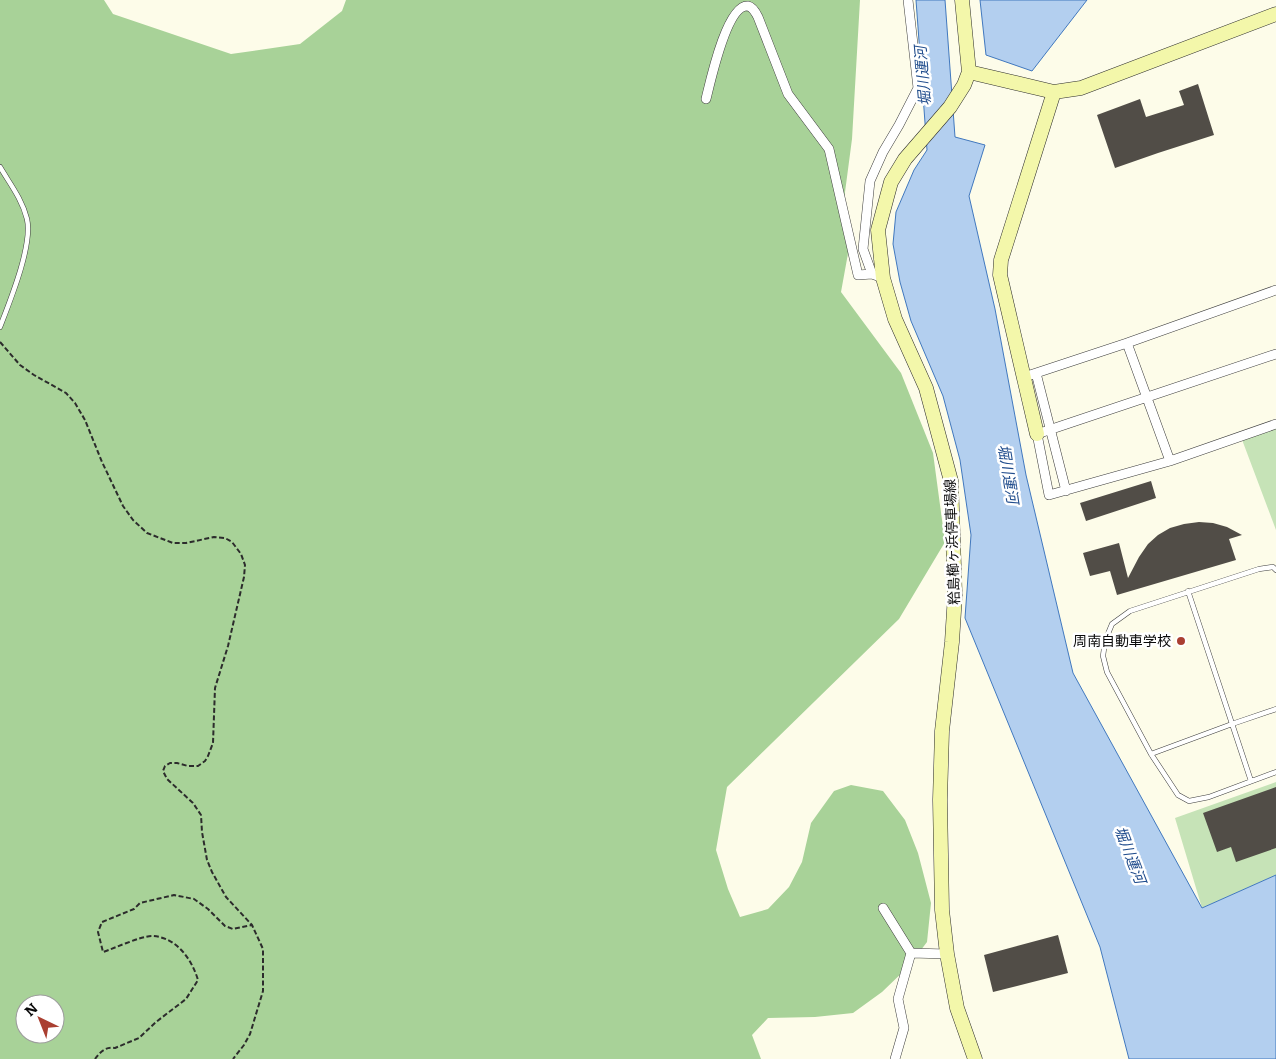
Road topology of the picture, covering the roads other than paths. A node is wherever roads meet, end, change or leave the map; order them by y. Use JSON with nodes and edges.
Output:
{"nodes":[{"id":1,"x":908,"y":0,"type":"edge"},
{"id":2,"x":962,"y":0,"type":"edge"},
{"id":3,"x":1276,"y":14,"type":"edge"},
{"id":4,"x":966,"y":78,"type":"junction"},
{"id":5,"x":1054,"y":92,"type":"junction"},
{"id":6,"x":706,"y":99,"type":"dead end"},
{"id":7,"x":0,"y":167,"type":"edge"},
{"id":8,"x":877,"y":276,"type":"junction"},
{"id":9,"x":1276,"y":290,"type":"edge"},
{"id":10,"x":0,"y":327,"type":"edge"},
{"id":11,"x":1127,"y":343,"type":"junction"},
{"id":12,"x":1276,"y":354,"type":"edge"},
{"id":13,"x":1030,"y":375,"type":"junction"},
{"id":14,"x":1147,"y":398,"type":"junction"},
{"id":15,"x":1276,"y":424,"type":"edge"},
{"id":16,"x":1043,"y":432,"type":"junction"},
{"id":17,"x":1170,"y":462,"type":"junction"},
{"id":18,"x":1066,"y":491,"type":"junction"},
{"id":19,"x":1276,"y":570,"type":"edge"},
{"id":20,"x":1188,"y":591,"type":"junction"},
{"id":21,"x":1276,"y":709,"type":"edge"},
{"id":22,"x":1232,"y":724,"type":"junction"},
{"id":23,"x":1151,"y":754,"type":"junction"},
{"id":24,"x":1276,"y":772,"type":"edge"},
{"id":25,"x":1251,"y":781,"type":"junction"},
{"id":26,"x":883,"y":908,"type":"dead end"},
{"id":27,"x":911,"y":954,"type":"junction"},
{"id":28,"x":947,"y":954,"type":"junction"},
{"id":29,"x":895,"y":1059,"type":"edge"},
{"id":30,"x":975,"y":1059,"type":"edge"}],
"edges":[{"from":1,"to":8,"type":"street"},
{"from":2,"to":4,"type":"main road"},
{"from":3,"to":5,"type":"main road"},
{"from":4,"to":5,"type":"main road"},
{"from":4,"to":8,"type":"main road","name":"粭島櫛ヶ浜停車場線"},
{"from":5,"to":13,"type":"main road"},
{"from":6,"to":8,"type":"street"},
{"from":7,"to":10,"type":"lane"},
{"from":8,"to":28,"type":"main road","name":"粭島櫛ヶ浜停車場線"},
{"from":9,"to":11,"type":"street"},
{"from":11,"to":13,"type":"street"},
{"from":11,"to":14,"type":"street"},
{"from":12,"to":14,"type":"street"},
{"from":13,"to":16,"type":"main road"},
{"from":14,"to":16,"type":"street"},
{"from":14,"to":17,"type":"street"},
{"from":15,"to":17,"type":"street"},
{"from":16,"to":18,"type":"street"},
{"from":16,"to":18,"type":"street"},
{"from":17,"to":18,"type":"street"},
{"from":19,"to":20,"type":"lane"},
{"from":20,"to":22,"type":"lane"},
{"from":20,"to":23,"type":"lane"},
{"from":21,"to":22,"type":"lane"},
{"from":22,"to":23,"type":"lane"},
{"from":22,"to":25,"type":"lane"},
{"from":23,"to":25,"type":"lane"},
{"from":24,"to":25,"type":"lane"},
{"from":26,"to":27,"type":"street"},
{"from":27,"to":28,"type":"street"},
{"from":27,"to":29,"type":"street"},
{"from":28,"to":30,"type":"main road","name":"粭島櫛ヶ浜停車場線"}]}
